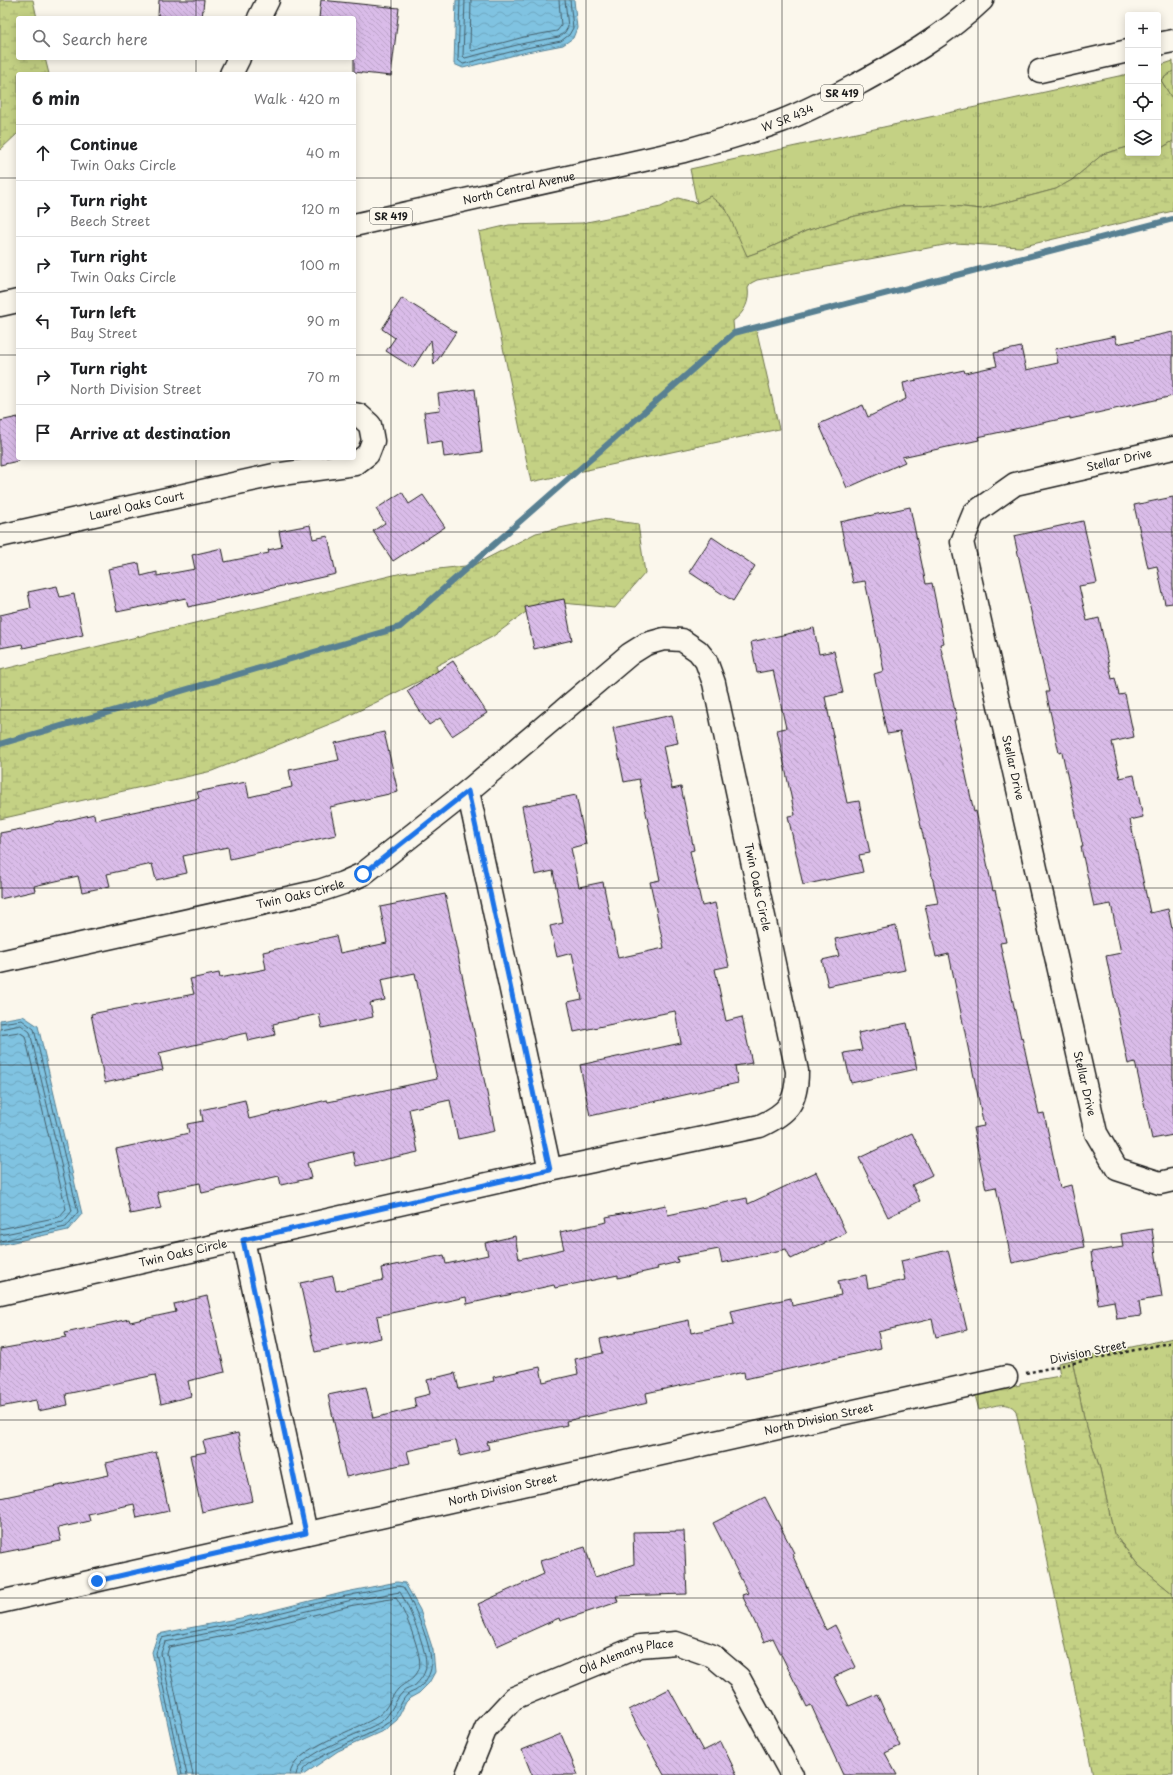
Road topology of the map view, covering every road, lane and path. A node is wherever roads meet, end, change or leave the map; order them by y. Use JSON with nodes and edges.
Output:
{"nodes":[{"id":1,"x":268,"y":0,"type":"edge"},
{"id":2,"x":982,"y":0,"type":"edge"},
{"id":3,"x":260,"y":16,"type":"edge"},
{"id":4,"x":1173,"y":41,"type":"edge"},
{"id":5,"x":1161,"y":43,"type":"edge"},
{"id":6,"x":1125,"y":52,"type":"edge"},
{"id":7,"x":238,"y":60,"type":"edge"},
{"id":8,"x":1040,"y":71,"type":"dead end"},
{"id":9,"x":232,"y":72,"type":"edge"},
{"id":10,"x":684,"y":151,"type":"joint"},
{"id":11,"x":356,"y":224,"type":"edge"},
{"id":12,"x":16,"y":301,"type":"edge"},
{"id":13,"x":0,"y":305,"type":"edge"},
{"id":14,"x":356,"y":414,"type":"edge"},
{"id":15,"x":1173,"y":448,"type":"edge"},
{"id":16,"x":272,"y":466,"type":"edge"},
{"id":17,"x":0,"y":536,"type":"edge"},
{"id":18,"x":468,"y":791,"type":"junction"},
{"id":19,"x":0,"y":962,"type":"edge"},
{"id":20,"x":550,"y":1170,"type":"junction"},
{"id":21,"x":1173,"y":1180,"type":"edge"},
{"id":22,"x":243,"y":1240,"type":"junction"},
{"id":23,"x":0,"y":1294,"type":"edge"},
{"id":24,"x":1173,"y":1342,"type":"edge"},
{"id":25,"x":1006,"y":1377,"type":"joint"},
{"id":26,"x":306,"y":1533,"type":"junction"},
{"id":27,"x":0,"y":1602,"type":"edge"},
{"id":28,"x":467,"y":1775,"type":"edge"},
{"id":29,"x":792,"y":1775,"type":"edge"}],
"edges":[{"from":1,"to":3,"type":"street"},
{"from":2,"to":10,"type":"street","name":"W SR 434","number":"SR 419"},
{"from":4,"to":5,"type":"street"},
{"from":6,"to":8,"type":"street"},
{"from":7,"to":9,"type":"street"},
{"from":10,"to":11,"type":"street","name":"North Central Avenue","number":"SR 419"},
{"from":12,"to":13,"type":"street"},
{"from":14,"to":16,"type":"street","name":"Laurel Oaks Court"},
{"from":15,"to":21,"type":"street","name":"Stellar Drive"},
{"from":16,"to":17,"type":"street","name":"Laurel Oaks Court"},
{"from":18,"to":19,"type":"street","name":"Twin Oaks Circle"},
{"from":18,"to":20,"type":"street"},
{"from":18,"to":20,"type":"street","name":"Twin Oaks Circle"},
{"from":20,"to":22,"type":"street","name":"Twin Oaks Circle"},
{"from":22,"to":23,"type":"street","name":"Twin Oaks Circle"},
{"from":22,"to":26,"type":"street"},
{"from":24,"to":25,"type":"path","name":"Division Street"},
{"from":25,"to":26,"type":"street","name":"North Division Street"},
{"from":26,"to":27,"type":"street","name":"North Division Street"},
{"from":28,"to":29,"type":"street","name":"Old Alemany Place"}]}
